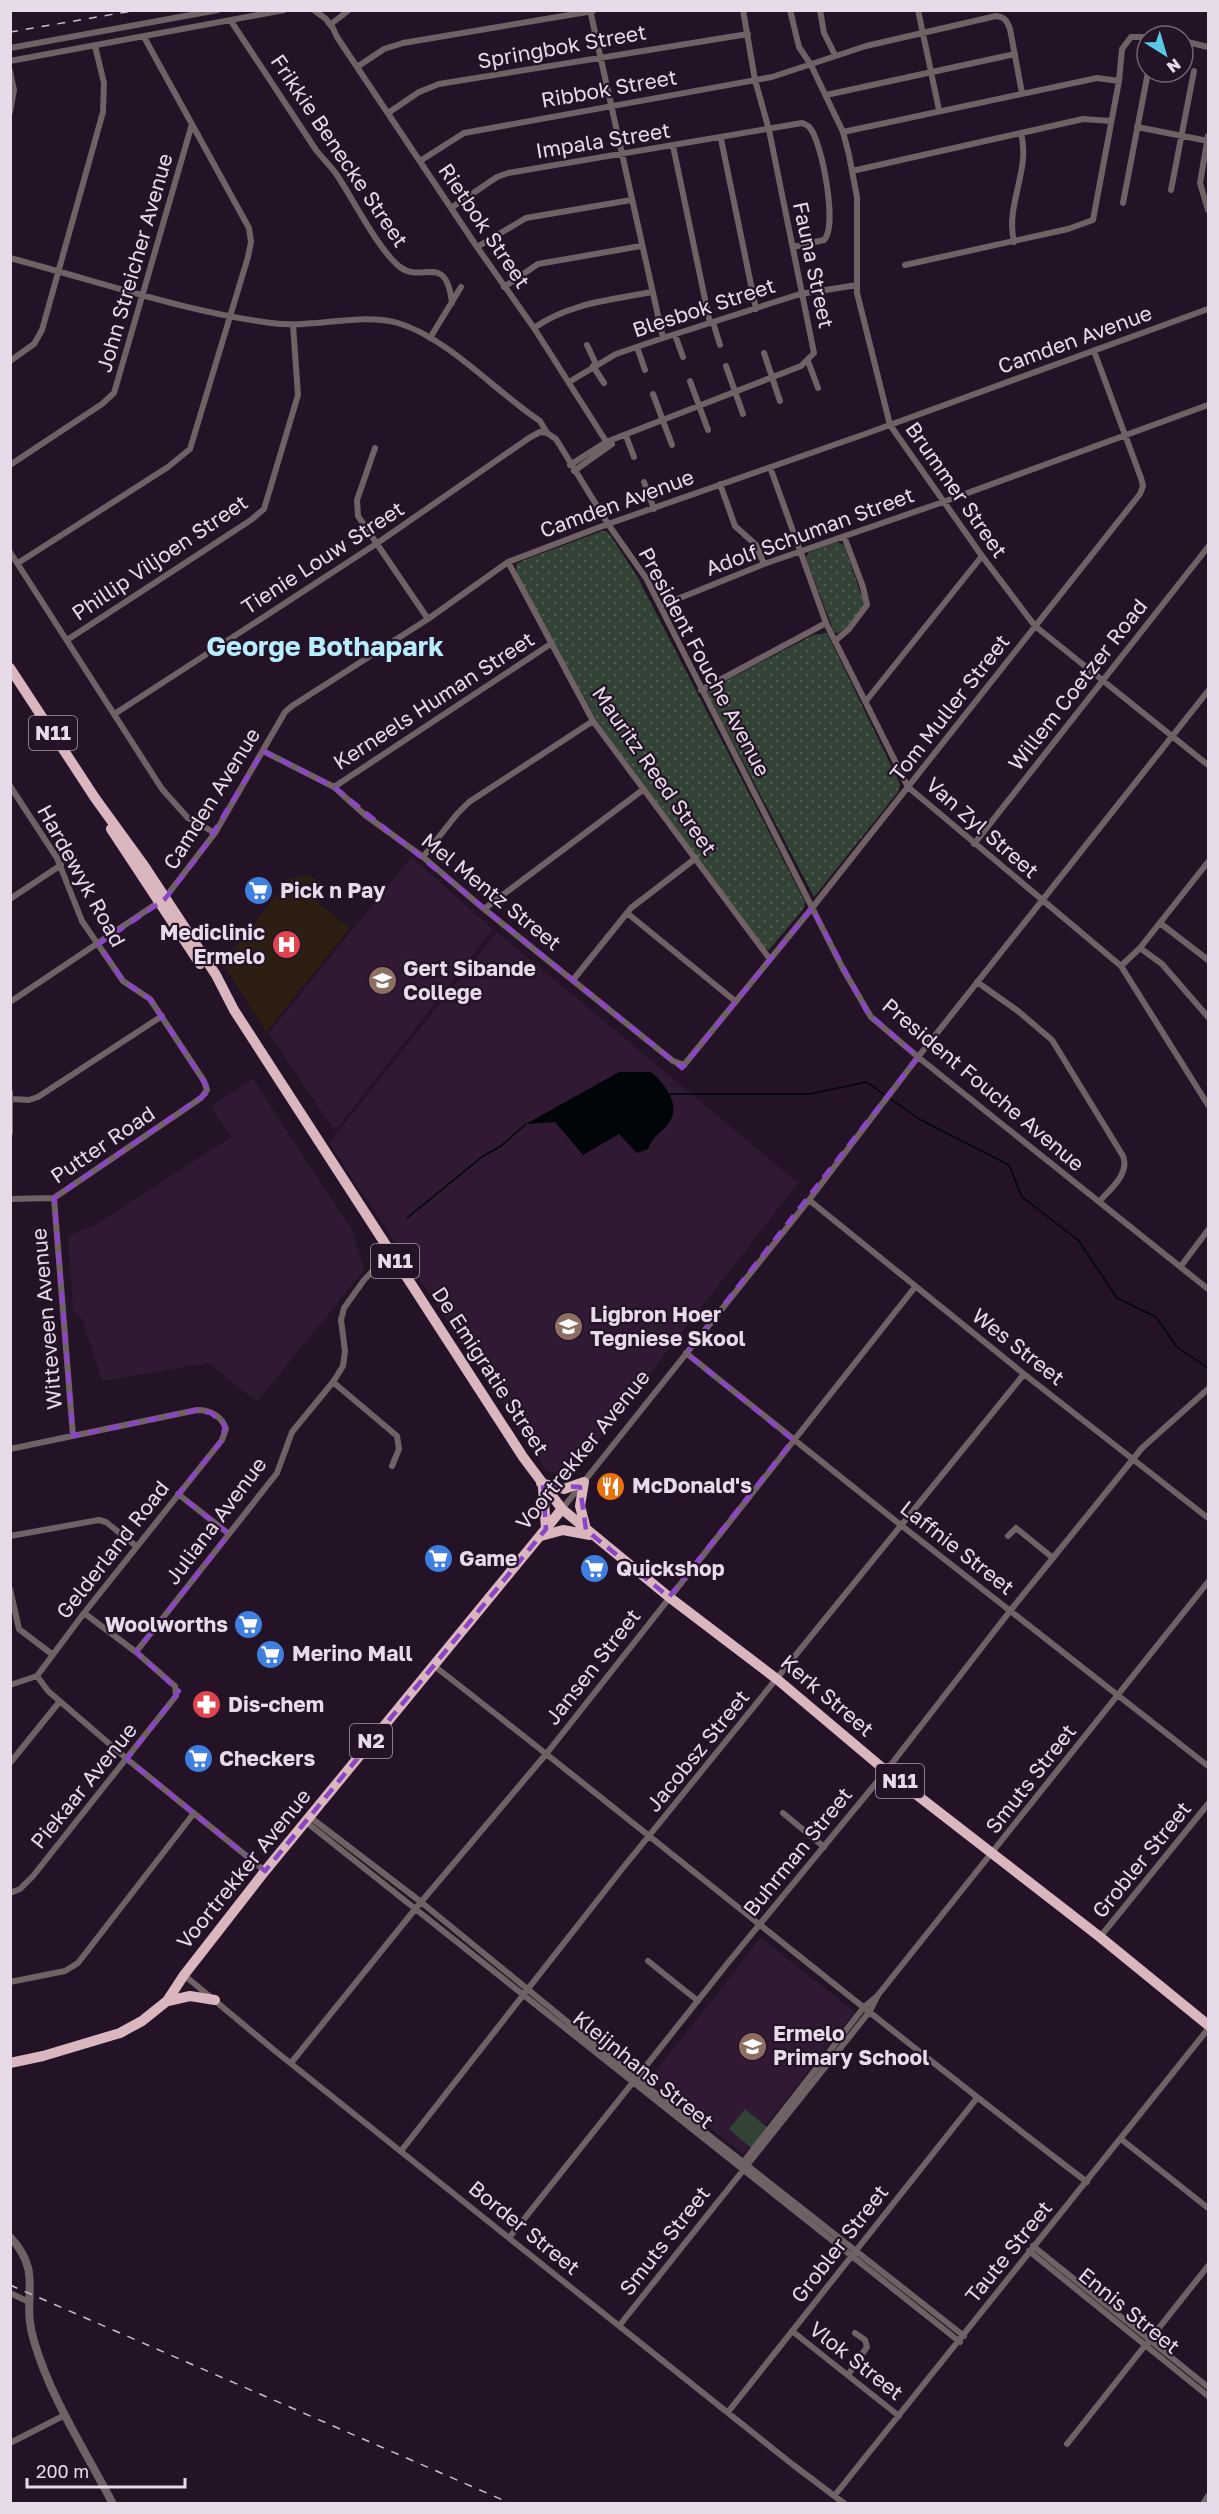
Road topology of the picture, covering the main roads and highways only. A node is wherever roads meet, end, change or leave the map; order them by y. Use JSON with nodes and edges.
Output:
{"nodes":[{"id":1,"x":10,"y":668,"type":"edge"},
{"id":2,"x":542,"y":1485,"type":"junction"},
{"id":3,"x":562,"y":1509,"type":"junction"},
{"id":4,"x":542,"y":1533,"type":"junction"},
{"id":5,"x":590,"y":1533,"type":"junction"},
{"id":6,"x":215,"y":2000,"type":"road end"},
{"id":7,"x":167,"y":2001,"type":"junction"},
{"id":8,"x":1209,"y":2026,"type":"edge"},
{"id":9,"x":54,"y":2051,"type":"junction"},
{"id":10,"x":10,"y":2056,"type":"edge"},
{"id":11,"x":10,"y":2063,"type":"edge"}],
"edges":[{"from":1,"to":2,"type":"highway","name":"De Emigratie Street","number":"N11"},
{"from":2,"to":3,"type":"highway","name":"De Emigratie Street","number":"N11"},
{"from":2,"to":4,"type":"highway"},
{"from":2,"to":5,"type":"highway"},
{"from":3,"to":4,"type":"highway","name":"Voortrekker Avenue","number":"N2"},
{"from":3,"to":5,"type":"highway","name":"Kerk Street","number":"N11"},
{"from":4,"to":5,"type":"highway"},
{"from":4,"to":7,"type":"highway","name":"Voortrekker Avenue","number":"N2"},
{"from":5,"to":8,"type":"highway","name":"Kerk Street","number":"N11"},
{"from":6,"to":7,"type":"highway"},
{"from":7,"to":9,"type":"highway","number":"N2"},
{"from":9,"to":10,"type":"highway","number":"N2"},
{"from":9,"to":11,"type":"highway","number":"N2"}]}
